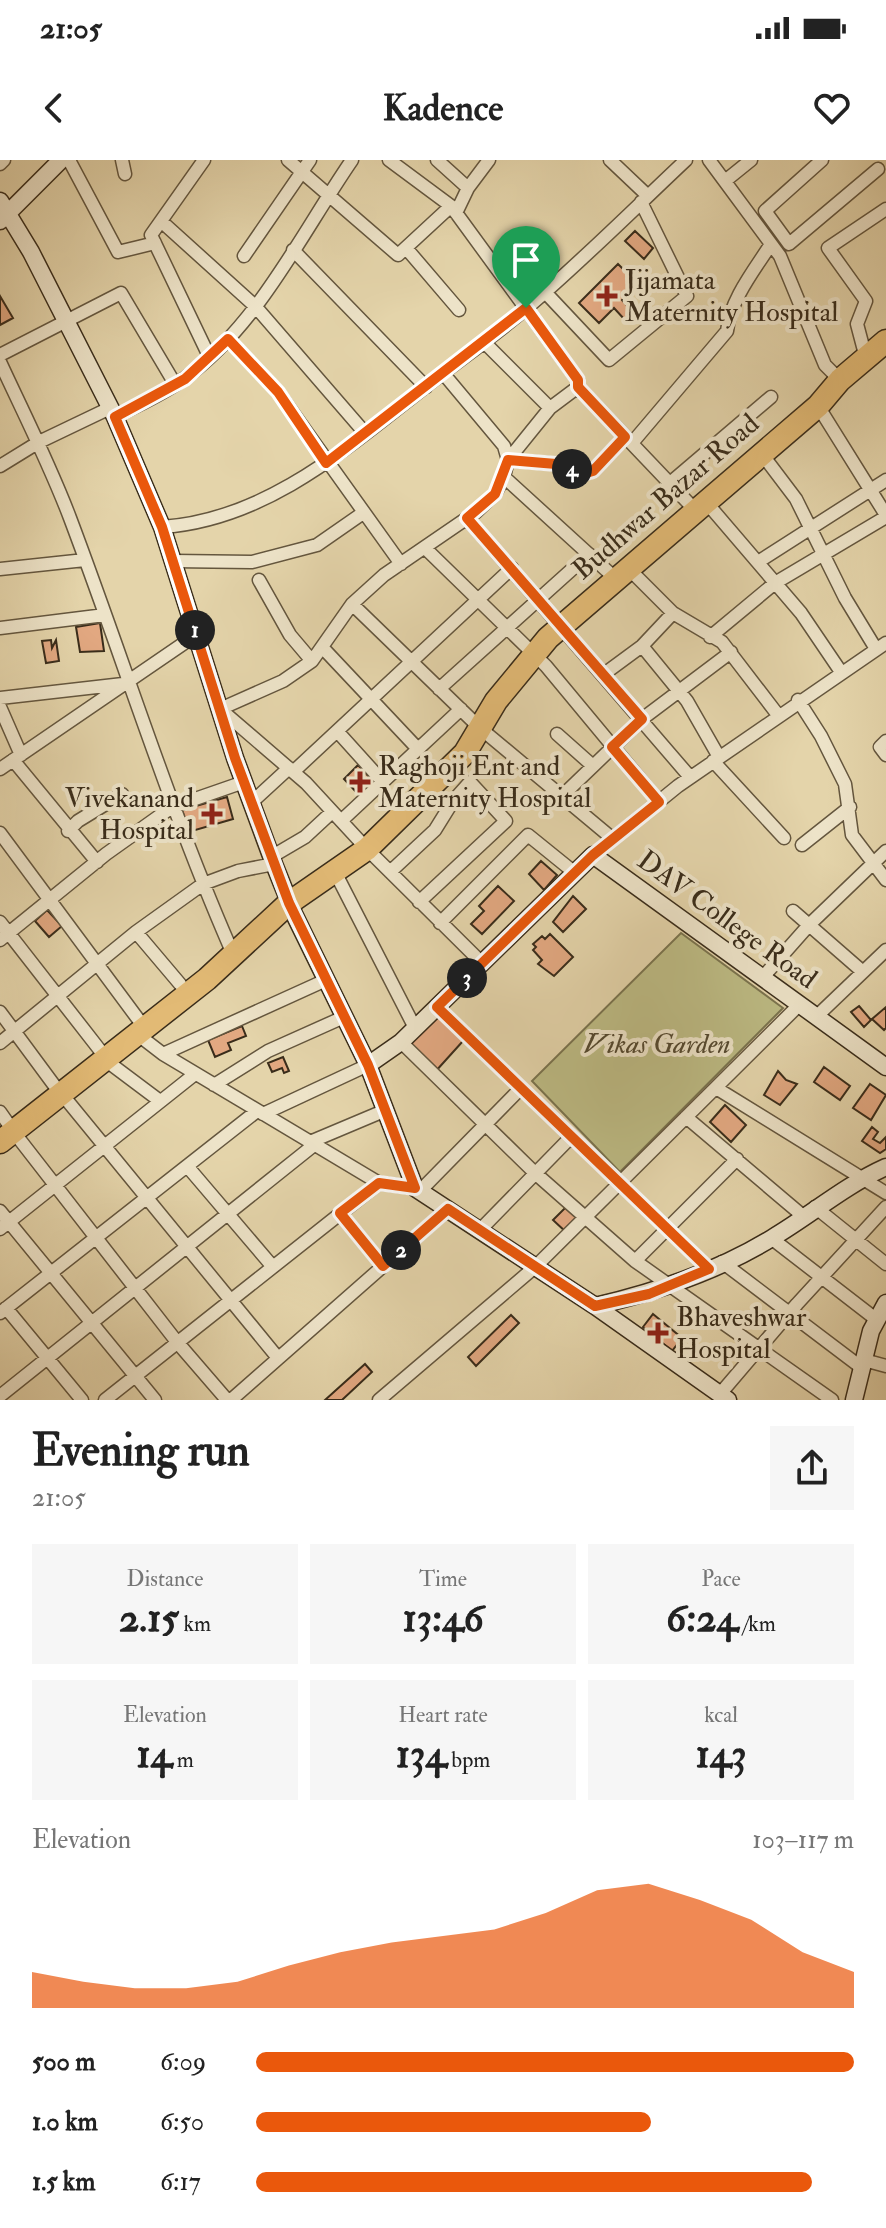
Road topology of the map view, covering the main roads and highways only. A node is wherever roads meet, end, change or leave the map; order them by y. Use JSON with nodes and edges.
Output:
{"nodes":[{"id":1,"x":886,"y":341,"type":"edge"},
{"id":2,"x":252,"y":934,"type":"junction"},
{"id":3,"x":138,"y":1026,"type":"junction"},
{"id":4,"x":4,"y":1127,"type":"edge"}],
"edges":[{"from":1,"to":2,"type":"highway","name":"Budhwar Bazar Road"},
{"from":2,"to":3,"type":"highway"},
{"from":2,"to":3,"type":"highway"},
{"from":3,"to":4,"type":"highway"}]}
